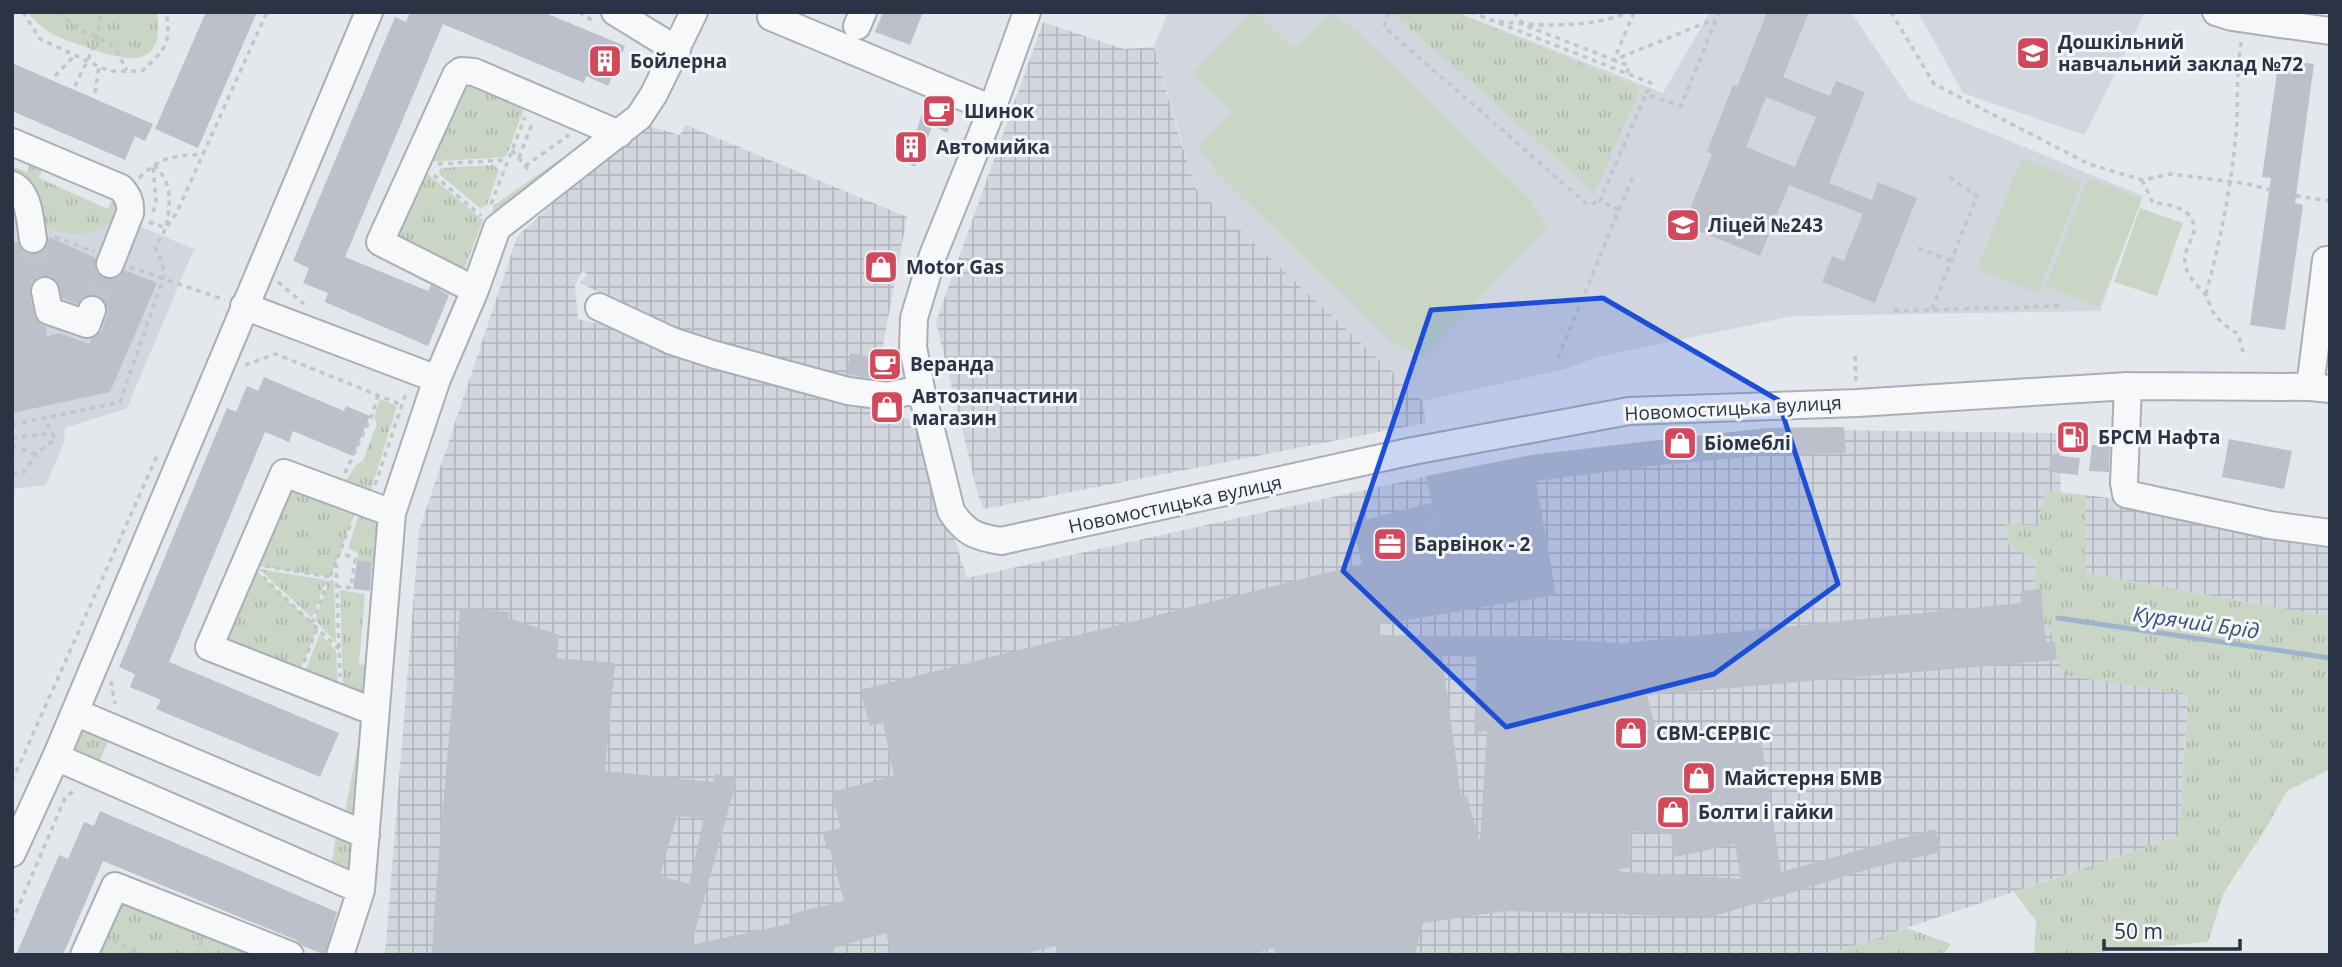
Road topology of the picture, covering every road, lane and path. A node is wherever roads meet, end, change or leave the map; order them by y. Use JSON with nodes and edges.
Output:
{"nodes":[{"id":1,"x":23,"y":12,"type":"edge"},
{"id":2,"x":59,"y":12,"type":"edge"},
{"id":3,"x":99,"y":12,"type":"edge"},
{"id":4,"x":166,"y":12,"type":"edge"},
{"id":5,"x":267,"y":12,"type":"edge"},
{"id":6,"x":369,"y":12,"type":"edge"},
{"id":7,"x":579,"y":12,"type":"edge"},
{"id":8,"x":694,"y":12,"type":"edge"},
{"id":9,"x":1027,"y":12,"type":"edge"},
{"id":10,"x":1388,"y":12,"type":"edge"},
{"id":11,"x":1471,"y":12,"type":"edge"},
{"id":12,"x":1514,"y":12,"type":"edge"},
{"id":13,"x":1628,"y":12,"type":"edge"},
{"id":14,"x":1634,"y":12,"type":"edge"},
{"id":15,"x":1719,"y":12,"type":"edge"},
{"id":16,"x":1891,"y":12,"type":"edge"},
{"id":17,"x":2216,"y":12,"type":"edge"},
{"id":18,"x":771,"y":17,"type":"dead end"},
{"id":19,"x":1717,"y":18,"type":"junction"},
{"id":20,"x":608,"y":19,"type":"edge"},
{"id":21,"x":1490,"y":19,"type":"junction"},
{"id":22,"x":1524,"y":25,"type":"junction"},
{"id":23,"x":2245,"y":30,"type":"dead end"},
{"id":24,"x":2330,"y":31,"type":"edge"},
{"id":25,"x":97,"y":37,"type":"junction"},
{"id":26,"x":677,"y":50,"type":"junction"},
{"id":27,"x":75,"y":55,"type":"junction"},
{"id":28,"x":86,"y":60,"type":"junction"},
{"id":29,"x":1614,"y":60,"type":"junction"},
{"id":30,"x":99,"y":66,"type":"junction"},
{"id":31,"x":128,"y":71,"type":"junction"},
{"id":32,"x":1627,"y":73,"type":"junction"},
{"id":33,"x":55,"y":75,"type":"dead end"},
{"id":34,"x":75,"y":86,"type":"dead end"},
{"id":35,"x":95,"y":93,"type":"dead end"},
{"id":36,"x":1646,"y":94,"type":"junction"},
{"id":37,"x":992,"y":109,"type":"junction"},
{"id":38,"x":526,"y":114,"type":"dead end"},
{"id":39,"x":535,"y":116,"type":"dead end"},
{"id":40,"x":571,"y":134,"type":"dead end"},
{"id":41,"x":619,"y":134,"type":"junction"},
{"id":42,"x":12,"y":142,"type":"edge"},
{"id":43,"x":512,"y":150,"type":"junction"},
{"id":44,"x":203,"y":154,"type":"junction"},
{"id":45,"x":519,"y":158,"type":"junction"},
{"id":46,"x":508,"y":160,"type":"junction"},
{"id":47,"x":434,"y":164,"type":"dead end"},
{"id":48,"x":525,"y":166,"type":"junction"},
{"id":49,"x":432,"y":174,"type":"dead end"},
{"id":50,"x":533,"y":175,"type":"dead end"},
{"id":51,"x":1946,"y":175,"type":"dead end"},
{"id":52,"x":1633,"y":176,"type":"dead end"},
{"id":53,"x":139,"y":178,"type":"dead end"},
{"id":54,"x":2142,"y":180,"type":"junction"},
{"id":55,"x":2230,"y":183,"type":"junction"},
{"id":56,"x":12,"y":185,"type":"edge"},
{"id":57,"x":1600,"y":201,"type":"junction"},
{"id":58,"x":2330,"y":201,"type":"edge"},
{"id":59,"x":1619,"y":211,"type":"junction"},
{"id":60,"x":177,"y":212,"type":"dead end"},
{"id":61,"x":148,"y":221,"type":"dead end"},
{"id":62,"x":33,"y":239,"type":"tunnel mouth"},
{"id":63,"x":1918,"y":248,"type":"dead end"},
{"id":64,"x":2326,"y":260,"type":"dead end"},
{"id":65,"x":1951,"y":261,"type":"junction"},
{"id":66,"x":110,"y":264,"type":"tunnel mouth"},
{"id":67,"x":275,"y":279,"type":"dead end"},
{"id":68,"x":475,"y":289,"type":"junction"},
{"id":69,"x":2206,"y":294,"type":"junction"},
{"id":70,"x":304,"y":305,"type":"dead end"},
{"id":71,"x":244,"y":306,"type":"junction"},
{"id":72,"x":2059,"y":306,"type":"dead end"},
{"id":73,"x":599,"y":307,"type":"dead end"},
{"id":74,"x":1932,"y":310,"type":"junction"},
{"id":75,"x":1894,"y":311,"type":"dead end"},
{"id":76,"x":49,"y":312,"type":"dead end"},
{"id":77,"x":86,"y":325,"type":"dead end"},
{"id":78,"x":2243,"y":352,"type":"dead end"},
{"id":79,"x":1558,"y":358,"type":"dead end"},
{"id":80,"x":425,"y":375,"type":"junction"},
{"id":81,"x":2128,"y":386,"type":"junction"},
{"id":82,"x":2320,"y":388,"type":"edge"},
{"id":83,"x":921,"y":389,"type":"junction"},
{"id":84,"x":378,"y":395,"type":"dead end"},
{"id":85,"x":43,"y":418,"type":"junction"},
{"id":86,"x":12,"y":425,"type":"edge"},
{"id":87,"x":52,"y":433,"type":"junction"},
{"id":88,"x":12,"y":438,"type":"edge"},
{"id":89,"x":12,"y":446,"type":"edge"},
{"id":90,"x":36,"y":454,"type":"junction"},
{"id":91,"x":12,"y":474,"type":"edge"},
{"id":92,"x":344,"y":476,"type":"dead end"},
{"id":93,"x":371,"y":512,"type":"junction"},
{"id":94,"x":1441,"y":513,"type":"dead end"},
{"id":95,"x":1428,"y":526,"type":"dead end"},
{"id":96,"x":2330,"y":533,"type":"edge"},
{"id":97,"x":340,"y":552,"type":"junction"},
{"id":98,"x":253,"y":565,"type":"dead end"},
{"id":99,"x":261,"y":575,"type":"dead end"},
{"id":100,"x":333,"y":577,"type":"junction"},
{"id":101,"x":336,"y":586,"type":"junction"},
{"id":102,"x":312,"y":623,"type":"junction"},
{"id":103,"x":317,"y":628,"type":"junction"},
{"id":104,"x":339,"y":650,"type":"junction"},
{"id":105,"x":299,"y":673,"type":"dead end"},
{"id":106,"x":340,"y":682,"type":"dead end"},
{"id":107,"x":75,"y":712,"type":"junction"},
{"id":108,"x":375,"y":712,"type":"junction"},
{"id":109,"x":56,"y":757,"type":"junction"},
{"id":110,"x":94,"y":774,"type":"junction"},
{"id":111,"x":366,"y":835,"type":"junction"},
{"id":112,"x":12,"y":853,"type":"edge"},
{"id":113,"x":361,"y":890,"type":"junction"},
{"id":114,"x":12,"y":922,"type":"edge"},
{"id":115,"x":113,"y":941,"type":"dead end"},
{"id":116,"x":84,"y":955,"type":"edge"},
{"id":117,"x":145,"y":955,"type":"edge"},
{"id":118,"x":290,"y":955,"type":"edge"},
{"id":119,"x":340,"y":955,"type":"edge"}],
"edges":[{"from":1,"to":27,"type":"path"},
{"from":2,"to":25,"type":"path"},
{"from":3,"to":25,"type":"path"},
{"from":4,"to":31,"type":"path"},
{"from":5,"to":44,"type":"path"},
{"from":6,"to":71,"type":"street"},
{"from":7,"to":20,"type":"path"},
{"from":8,"to":26,"type":"street"},
{"from":9,"to":37,"type":"street"},
{"from":10,"to":57,"type":"path"},
{"from":11,"to":21,"type":"path"},
{"from":12,"to":22,"type":"path"},
{"from":13,"to":22,"type":"path"},
{"from":14,"to":29,"type":"path"},
{"from":15,"to":19,"type":"path"},
{"from":16,"to":54,"type":"path"},
{"from":17,"to":24,"type":"street"},
{"from":18,"to":37,"type":"street"},
{"from":19,"to":29,"type":"path"},
{"from":19,"to":36,"type":"path"},
{"from":20,"to":26,"type":"street"},
{"from":21,"to":22,"type":"path"},
{"from":21,"to":32,"type":"path"},
{"from":22,"to":29,"type":"path"},
{"from":23,"to":55,"type":"path"},
{"from":25,"to":28,"type":"path"},
{"from":25,"to":31,"type":"path"},
{"from":26,"to":41,"type":"street"},
{"from":27,"to":28,"type":"path"},
{"from":27,"to":33,"type":"path"},
{"from":28,"to":30,"type":"path"},
{"from":28,"to":34,"type":"path"},
{"from":29,"to":32,"type":"path"},
{"from":30,"to":31,"type":"path"},
{"from":30,"to":35,"type":"path"},
{"from":32,"to":36,"type":"path"},
{"from":36,"to":57,"type":"path"},
{"from":37,"to":83,"type":"street"},
{"from":38,"to":43,"type":"path"},
{"from":39,"to":45,"type":"path"},
{"from":40,"to":48,"type":"path"},
{"from":41,"to":68,"type":"street"},
{"from":41,"to":68,"type":"street"},
{"from":42,"to":66,"type":"street"},
{"from":43,"to":45,"type":"path"},
{"from":43,"to":46,"type":"path"},
{"from":44,"to":53,"type":"path"},
{"from":44,"to":60,"type":"path"},
{"from":45,"to":48,"type":"path"},
{"from":46,"to":47,"type":"path"},
{"from":46,"to":49,"type":"path"},
{"from":48,"to":50,"type":"path"},
{"from":51,"to":65,"type":"path"},
{"from":52,"to":59,"type":"path"},
{"from":54,"to":55,"type":"path"},
{"from":54,"to":69,"type":"path"},
{"from":55,"to":58,"type":"path"},
{"from":55,"to":69,"type":"path"},
{"from":56,"to":62,"type":"street"},
{"from":57,"to":59,"type":"path"},
{"from":59,"to":79,"type":"path"},
{"from":61,"to":85,"type":"path"},
{"from":63,"to":65,"type":"path"},
{"from":64,"to":82,"type":"street"},
{"from":65,"to":74,"type":"path"},
{"from":67,"to":70,"type":"path"},
{"from":68,"to":80,"type":"street"},
{"from":69,"to":78,"type":"path"},
{"from":71,"to":80,"type":"street"},
{"from":71,"to":107,"type":"street"},
{"from":72,"to":74,"type":"path"},
{"from":73,"to":83,"type":"street"},
{"from":74,"to":75,"type":"path"},
{"from":76,"to":77,"type":"street"},
{"from":80,"to":93,"type":"street"},
{"from":80,"to":93,"type":"path"},
{"from":81,"to":82,"type":"street","name":"Новомостицька вулиця"},
{"from":81,"to":83,"type":"street","name":"Новомостицька вулиця"},
{"from":81,"to":96,"type":"street"},
{"from":84,"to":92,"type":"path"},
{"from":85,"to":86,"type":"path"},
{"from":85,"to":87,"type":"path"},
{"from":87,"to":88,"type":"path"},
{"from":87,"to":90,"type":"path"},
{"from":89,"to":90,"type":"path"},
{"from":90,"to":91,"type":"path"},
{"from":93,"to":97,"type":"path"},
{"from":93,"to":108,"type":"street"},
{"from":93,"to":108,"type":"street"},
{"from":94,"to":95,"type":"path"},
{"from":97,"to":100,"type":"path"},
{"from":97,"to":101,"type":"path"},
{"from":98,"to":100,"type":"path"},
{"from":99,"to":102,"type":"path"},
{"from":100,"to":101,"type":"path"},
{"from":100,"to":102,"type":"path"},
{"from":101,"to":104,"type":"path"},
{"from":102,"to":103,"type":"path"},
{"from":103,"to":104,"type":"path"},
{"from":103,"to":105,"type":"path"},
{"from":104,"to":106,"type":"path"},
{"from":107,"to":109,"type":"street"},
{"from":107,"to":111,"type":"street"},
{"from":108,"to":111,"type":"street"},
{"from":109,"to":110,"type":"street"},
{"from":109,"to":112,"type":"street"},
{"from":110,"to":113,"type":"street"},
{"from":110,"to":114,"type":"path"},
{"from":111,"to":113,"type":"street"},
{"from":113,"to":119,"type":"street"},
{"from":115,"to":117,"type":"path"},
{"from":116,"to":118,"type":"street"}]}
